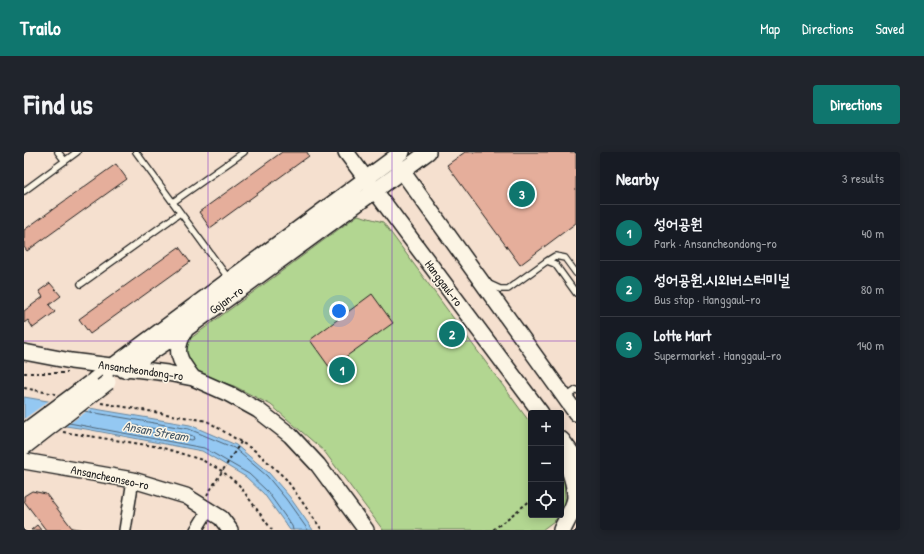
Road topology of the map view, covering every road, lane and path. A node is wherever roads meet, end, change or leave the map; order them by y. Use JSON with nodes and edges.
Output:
{"nodes":[{"id":1,"x":58,"y":152,"type":"edge"},
{"id":2,"x":77,"y":152,"type":"edge"},
{"id":3,"x":136,"y":152,"type":"edge"},
{"id":4,"x":244,"y":152,"type":"edge"},
{"id":5,"x":346,"y":152,"type":"edge"},
{"id":6,"x":428,"y":152,"type":"edge"},
{"id":7,"x":394,"y":154,"type":"edge"},
{"id":8,"x":64,"y":161,"type":"junction"},
{"id":9,"x":402,"y":172,"type":"junction"},
{"id":10,"x":366,"y":178,"type":"junction"},
{"id":11,"x":24,"y":191,"type":"edge"},
{"id":12,"x":375,"y":191,"type":"junction"},
{"id":13,"x":173,"y":202,"type":"junction"},
{"id":14,"x":180,"y":213,"type":"junction"},
{"id":15,"x":547,"y":261,"type":"junction"},
{"id":16,"x":576,"y":273,"type":"edge"},
{"id":17,"x":229,"y":279,"type":"junction"},
{"id":18,"x":480,"y":279,"type":"junction"},
{"id":19,"x":81,"y":284,"type":"dead end"},
{"id":20,"x":576,"y":293,"type":"edge"},
{"id":21,"x":186,"y":329,"type":"junction"},
{"id":22,"x":24,"y":352,"type":"edge"},
{"id":23,"x":72,"y":361,"type":"junction"},
{"id":24,"x":112,"y":366,"type":"junction"},
{"id":25,"x":127,"y":368,"type":"junction"},
{"id":26,"x":24,"y":373,"type":"edge"},
{"id":27,"x":193,"y":378,"type":"junction"},
{"id":28,"x":101,"y":381,"type":"junction"},
{"id":29,"x":24,"y":388,"type":"edge"},
{"id":30,"x":571,"y":394,"type":"edge"},
{"id":31,"x":61,"y":395,"type":"dead end"},
{"id":32,"x":98,"y":402,"type":"dead end"},
{"id":33,"x":539,"y":410,"type":"edge"},
{"id":34,"x":576,"y":413,"type":"edge"},
{"id":35,"x":24,"y":432,"type":"edge"},
{"id":36,"x":62,"y":432,"type":"dead end"},
{"id":37,"x":241,"y":442,"type":"junction"},
{"id":38,"x":564,"y":443,"type":"edge"},
{"id":39,"x":24,"y":447,"type":"edge"},
{"id":40,"x":564,"y":454,"type":"edge"},
{"id":41,"x":576,"y":459,"type":"edge"},
{"id":42,"x":24,"y":461,"type":"edge"},
{"id":43,"x":222,"y":471,"type":"junction"},
{"id":44,"x":133,"y":480,"type":"junction"},
{"id":45,"x":528,"y":502,"type":"edge"},
{"id":46,"x":205,"y":507,"type":"junction"},
{"id":47,"x":576,"y":525,"type":"edge"},
{"id":48,"x":125,"y":530,"type":"edge"},
{"id":49,"x":196,"y":530,"type":"edge"},
{"id":50,"x":230,"y":530,"type":"edge"},
{"id":51,"x":272,"y":530,"type":"edge"},
{"id":52,"x":322,"y":530,"type":"edge"},
{"id":53,"x":366,"y":530,"type":"edge"},
{"id":54,"x":493,"y":530,"type":"edge"},
{"id":55,"x":562,"y":530,"type":"edge"},
{"id":56,"x":569,"y":530,"type":"edge"}],
"edges":[{"from":1,"to":8,"type":"lane"},
{"from":2,"to":8,"type":"lane"},
{"from":3,"to":13,"type":"lane"},
{"from":4,"to":13,"type":"lane"},
{"from":5,"to":10,"type":"street","name":"Hanggaul-ro"},
{"from":6,"to":9,"type":"street","name":"Gojan-ro"},
{"from":7,"to":9,"type":"street"},
{"from":7,"to":10,"type":"street","name":"Gojan-ro"},
{"from":8,"to":11,"type":"lane"},
{"from":9,"to":12,"type":"street","name":"Gojan-ro"},
{"from":9,"to":18,"type":"street"},
{"from":10,"to":12,"type":"street","name":"Hanggaul-ro"},
{"from":10,"to":17,"type":"street","name":"Gojan-ro"},
{"from":12,"to":21,"type":"street","name":"Gojan-ro"},
{"from":12,"to":33,"type":"street","name":"Hanggaul-ro"},
{"from":13,"to":14,"type":"lane"},
{"from":14,"to":17,"type":"lane"},
{"from":14,"to":19,"type":"lane"},
{"from":15,"to":16,"type":"lane"},
{"from":15,"to":18,"type":"lane"},
{"from":15,"to":20,"type":"lane"},
{"from":17,"to":24,"type":"street","name":"Gojan-ro"},
{"from":18,"to":30,"type":"street"},
{"from":21,"to":25,"type":"street","name":"Gojan-ro"},
{"from":21,"to":27,"type":"street"},
{"from":22,"to":23,"type":"street","name":"Ansancheondong-ro"},
{"from":23,"to":24,"type":"street","name":"Ansancheondong-ro"},
{"from":23,"to":26,"type":"path"},
{"from":24,"to":25,"type":"street","name":"Ansancheondong-ro"},
{"from":24,"to":28,"type":"street","name":"Gojan-ro"},
{"from":25,"to":27,"type":"street","name":"Ansancheondong-ro"},
{"from":25,"to":28,"type":"street","name":"Gojan-ro"},
{"from":27,"to":53,"type":"street","name":"Ansancheondong-ro"},
{"from":28,"to":35,"type":"street","name":"Gojan-ro","bridge":true},
{"from":28,"to":39,"type":"street","name":"Gojan-ro","bridge":true},
{"from":29,"to":31,"type":"path"},
{"from":30,"to":34,"type":"street"},
{"from":32,"to":37,"type":"path"},
{"from":36,"to":43,"type":"path"},
{"from":37,"to":43,"type":"path"},
{"from":37,"to":52,"type":"path"},
{"from":38,"to":41,"type":"street"},
{"from":40,"to":55,"type":"main road"},
{"from":42,"to":44,"type":"street","name":"Ansancheonseo-ro"},
{"from":43,"to":46,"type":"path"},
{"from":43,"to":51,"type":"path"},
{"from":44,"to":46,"type":"street","name":"Ansancheonseo-ro"},
{"from":44,"to":48,"type":"street"},
{"from":45,"to":54,"type":"path"},
{"from":46,"to":49,"type":"street"},
{"from":46,"to":50,"type":"street","name":"Ansancheonseo-ro"},
{"from":47,"to":56,"type":"main road"}]}
